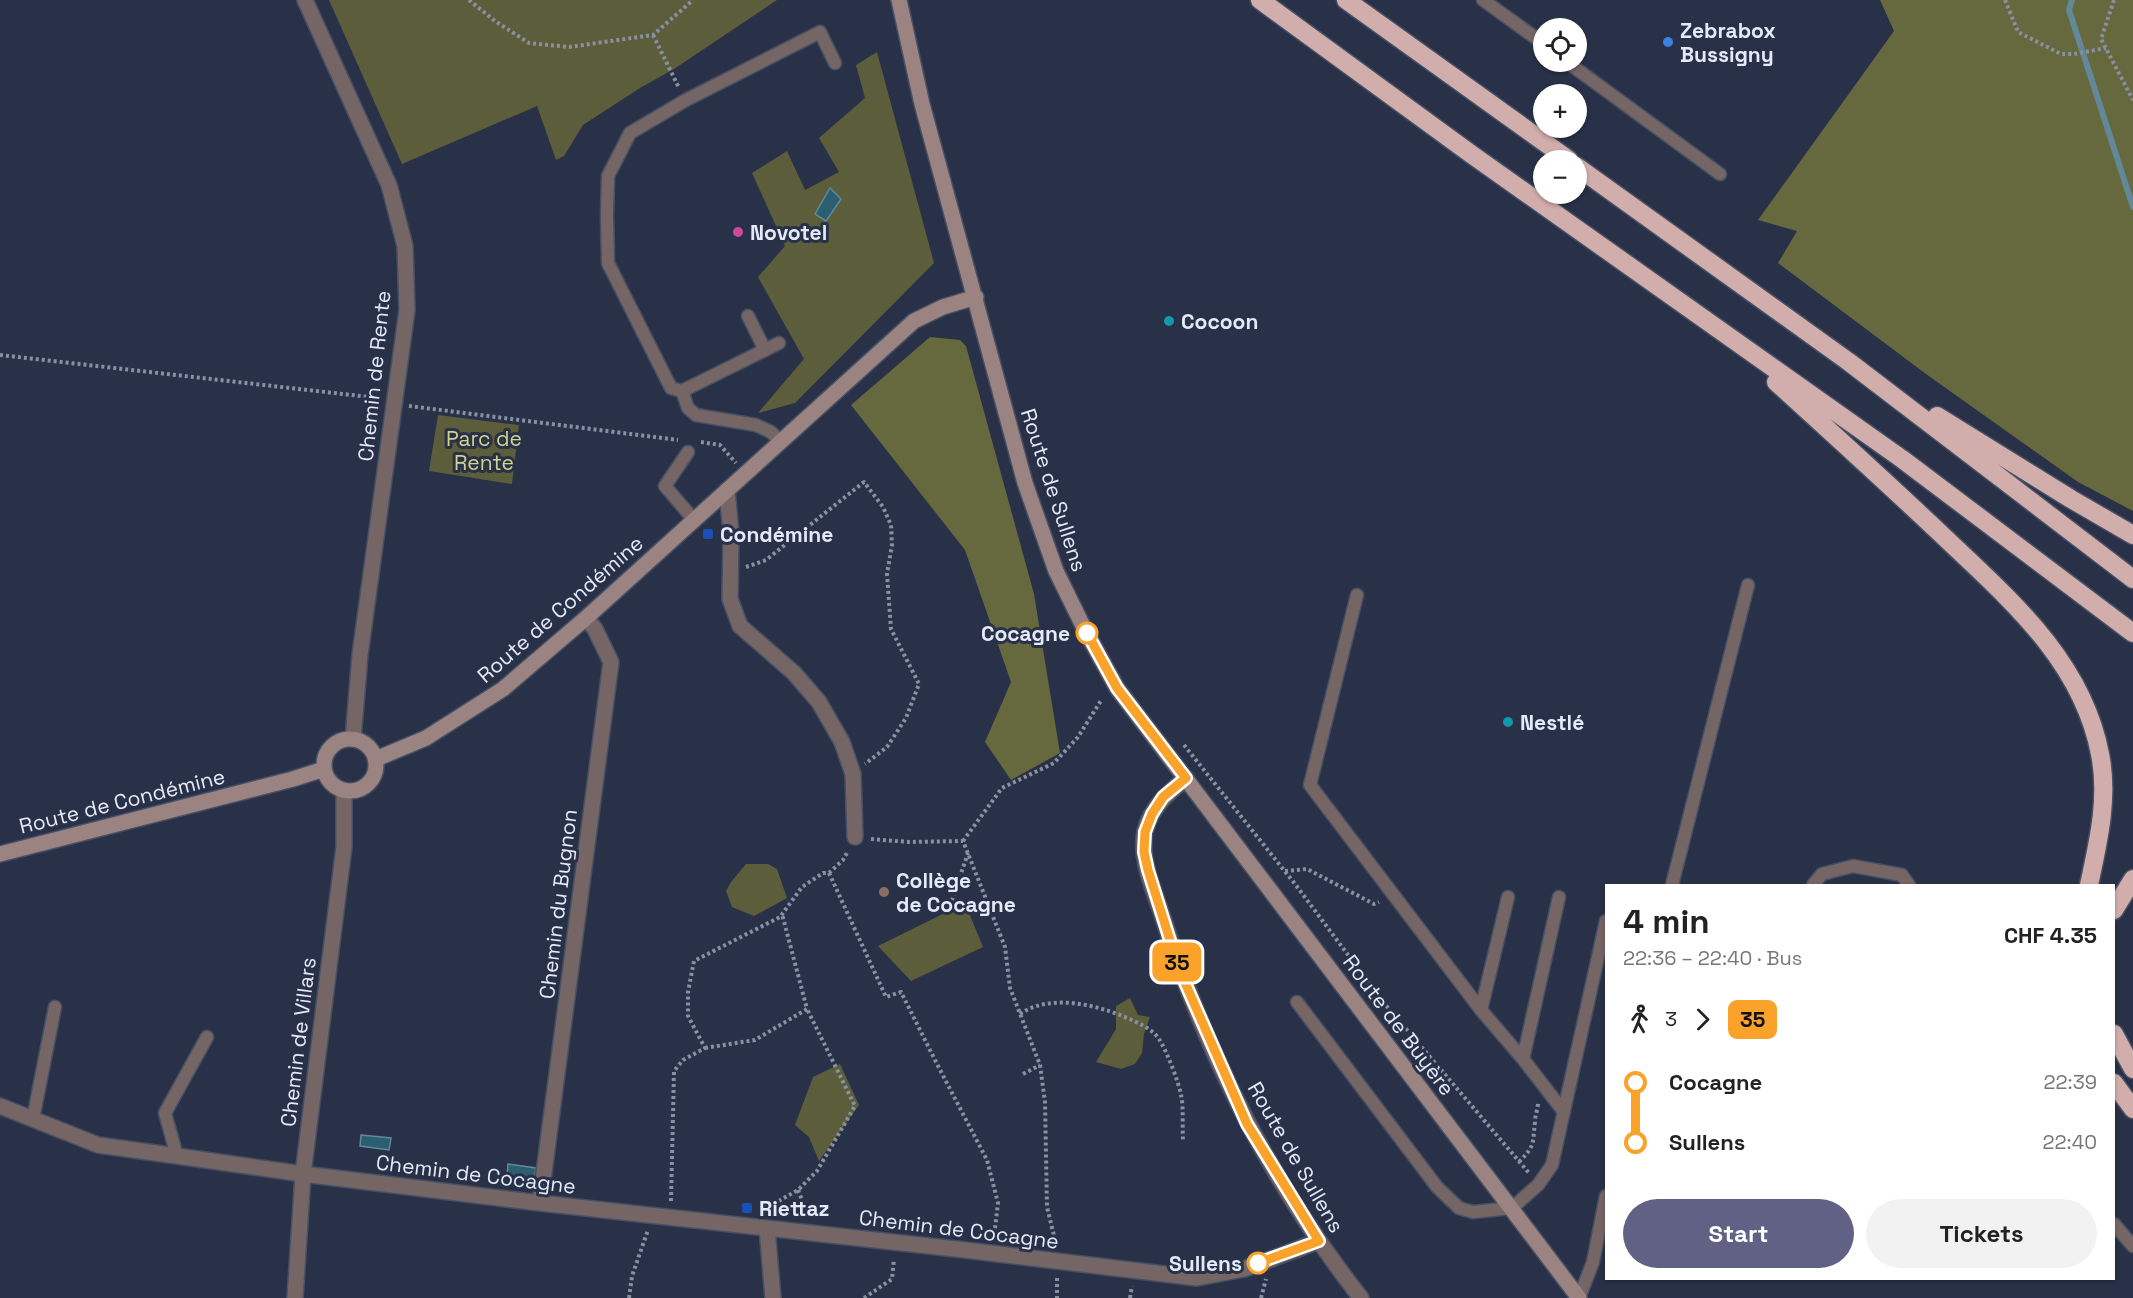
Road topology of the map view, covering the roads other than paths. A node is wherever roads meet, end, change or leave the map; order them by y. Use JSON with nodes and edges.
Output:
{"nodes":[{"id":1,"x":305,"y":0,"type":"edge"},
{"id":2,"x":898,"y":0,"type":"edge"},
{"id":3,"x":1260,"y":0,"type":"edge"},
{"id":4,"x":1346,"y":0,"type":"edge"},
{"id":5,"x":1483,"y":0,"type":"edge"},
{"id":6,"x":1533,"y":36,"type":"edge"},
{"id":7,"x":835,"y":63,"type":"dead end"},
{"id":8,"x":1581,"y":72,"type":"edge"},
{"id":9,"x":1555,"y":150,"type":"edge"},
{"id":10,"x":1587,"y":173,"type":"edge"},
{"id":11,"x":1720,"y":174,"type":"dead end"},
{"id":12,"x":976,"y":297,"type":"junction"},
{"id":13,"x":748,"y":316,"type":"dead end"},
{"id":14,"x":1721,"y":332,"type":"junction"},
{"id":15,"x":779,"y":343,"type":"dead end"},
{"id":16,"x":765,"y":350,"type":"junction"},
{"id":17,"x":1849,"y":362,"type":"junction"},
{"id":18,"x":682,"y":391,"type":"junction"},
{"id":19,"x":781,"y":442,"type":"junction"},
{"id":20,"x":686,"y":446,"type":"road end"},
{"id":21,"x":727,"y":490,"type":"junction"},
{"id":22,"x":694,"y":520,"type":"junction"},
{"id":23,"x":2133,"y":535,"type":"edge"},
{"id":24,"x":2133,"y":579,"type":"edge"},
{"id":25,"x":1748,"y":585,"type":"dead end"},
{"id":26,"x":1358,"y":595,"type":"dead end"},
{"id":27,"x":586,"y":618,"type":"junction"},
{"id":28,"x":2133,"y":633,"type":"edge"},
{"id":29,"x":353,"y":739,"type":"junction"},
{"id":30,"x":376,"y":759,"type":"junction"},
{"id":31,"x":324,"y":769,"type":"junction"},
{"id":32,"x":1186,"y":778,"type":"junction"},
{"id":33,"x":344,"y":791,"type":"junction"},
{"id":34,"x":855,"y":837,"type":"road end"},
{"id":35,"x":0,"y":854,"type":"edge"},
{"id":36,"x":2133,"y":879,"type":"edge"},
{"id":37,"x":1672,"y":884,"type":"edge"},
{"id":38,"x":1814,"y":884,"type":"edge"},
{"id":39,"x":1908,"y":884,"type":"edge"},
{"id":40,"x":2089,"y":884,"type":"edge"},
{"id":41,"x":1508,"y":897,"type":"dead end"},
{"id":42,"x":1558,"y":897,"type":"dead end"},
{"id":43,"x":2115,"y":908,"type":"edge"},
{"id":44,"x":1605,"y":926,"type":"edge"},
{"id":45,"x":1297,"y":1002,"type":"dead end"},
{"id":46,"x":55,"y":1007,"type":"dead end"},
{"id":47,"x":1481,"y":1010,"type":"junction"},
{"id":48,"x":2115,"y":1036,"type":"edge"},
{"id":49,"x":207,"y":1037,"type":"dead end"},
{"id":50,"x":1523,"y":1059,"type":"junction"},
{"id":51,"x":2133,"y":1069,"type":"edge"},
{"id":52,"x":2115,"y":1084,"type":"edge"},
{"id":53,"x":0,"y":1106,"type":"edge"},
{"id":54,"x":2133,"y":1109,"type":"edge"},
{"id":55,"x":1564,"y":1112,"type":"junction"},
{"id":56,"x":33,"y":1119,"type":"junction"},
{"id":57,"x":177,"y":1156,"type":"junction"},
{"id":58,"x":303,"y":1174,"type":"junction"},
{"id":59,"x":1605,"y":1201,"type":"edge"},
{"id":60,"x":540,"y":1203,"type":"junction"},
{"id":61,"x":1512,"y":1208,"type":"junction"},
{"id":62,"x":2115,"y":1225,"type":"edge"},
{"id":63,"x":767,"y":1228,"type":"junction"},
{"id":64,"x":1319,"y":1241,"type":"junction"},
{"id":65,"x":2133,"y":1246,"type":"edge"},
{"id":66,"x":295,"y":1298,"type":"edge"},
{"id":67,"x":772,"y":1298,"type":"edge"},
{"id":68,"x":1362,"y":1298,"type":"edge"},
{"id":69,"x":1579,"y":1298,"type":"edge"}],
"edges":[{"from":1,"to":29,"type":"street","name":"Chemin de Rente"},
{"from":2,"to":12,"type":"main road","name":"Route de Sullens"},
{"from":3,"to":14,"type":"highway"},
{"from":4,"to":9,"type":"highway"},
{"from":5,"to":6,"type":"lane"},
{"from":7,"to":18,"type":"lane"},
{"from":8,"to":11,"type":"lane"},
{"from":10,"to":17,"type":"highway"},
{"from":12,"to":19,"type":"main road","name":"Route de Condémine"},
{"from":12,"to":32,"type":"main road","name":"Route de Sullens"},
{"from":13,"to":16,"type":"lane"},
{"from":14,"to":28,"type":"highway"},
{"from":14,"to":40,"type":"highway"},
{"from":15,"to":16,"type":"lane"},
{"from":16,"to":18,"type":"lane"},
{"from":17,"to":23,"type":"highway"},
{"from":17,"to":24,"type":"highway"},
{"from":18,"to":19,"type":"lane"},
{"from":19,"to":21,"type":"main road","name":"Route de Condémine"},
{"from":20,"to":22,"type":"lane"},
{"from":21,"to":22,"type":"main road","name":"Route de Condémine"},
{"from":21,"to":34,"type":"street"},
{"from":22,"to":27,"type":"main road","name":"Route de Condémine"},
{"from":25,"to":37,"type":"lane"},
{"from":26,"to":47,"type":"lane"},
{"from":27,"to":30,"type":"main road","name":"Route de Condémine"},
{"from":27,"to":60,"type":"street","name":"Chemin du Bugnon"},
{"from":29,"to":30,"type":"main road"},
{"from":29,"to":31,"type":"main road"},
{"from":30,"to":33,"type":"main road"},
{"from":31,"to":33,"type":"main road"},
{"from":31,"to":35,"type":"main road","name":"Route de Condémine"},
{"from":32,"to":61,"type":"main road","name":"Route de Buyère"},
{"from":32,"to":64,"type":"street","name":"Route de Sullens"},
{"from":33,"to":58,"type":"street","name":"Chemin de Villars"},
{"from":36,"to":43,"type":"highway"},
{"from":38,"to":39,"type":"lane"},
{"from":41,"to":47,"type":"lane"},
{"from":42,"to":50,"type":"lane"},
{"from":44,"to":55,"type":"lane"},
{"from":45,"to":61,"type":"lane"},
{"from":46,"to":56,"type":"lane"},
{"from":47,"to":50,"type":"lane"},
{"from":48,"to":51,"type":"highway"},
{"from":49,"to":57,"type":"lane"},
{"from":50,"to":55,"type":"lane"},
{"from":52,"to":54,"type":"highway"},
{"from":53,"to":56,"type":"street","name":"Chemin de Cocagne"},
{"from":55,"to":61,"type":"lane"},
{"from":56,"to":57,"type":"street","name":"Chemin de Cocagne"},
{"from":57,"to":58,"type":"street","name":"Chemin de Cocagne"},
{"from":58,"to":60,"type":"street","name":"Chemin de Cocagne"},
{"from":58,"to":66,"type":"street","name":"Chemin de Villars"},
{"from":59,"to":69,"type":"lane"},
{"from":60,"to":63,"type":"street","name":"Chemin de Cocagne"},
{"from":61,"to":69,"type":"main road","name":"Route de Buyère"},
{"from":62,"to":65,"type":"lane"},
{"from":63,"to":64,"type":"street","name":"Chemin de Cocagne"},
{"from":63,"to":67,"type":"street"},
{"from":64,"to":68,"type":"street","name":"Route de Sullens"}]}
